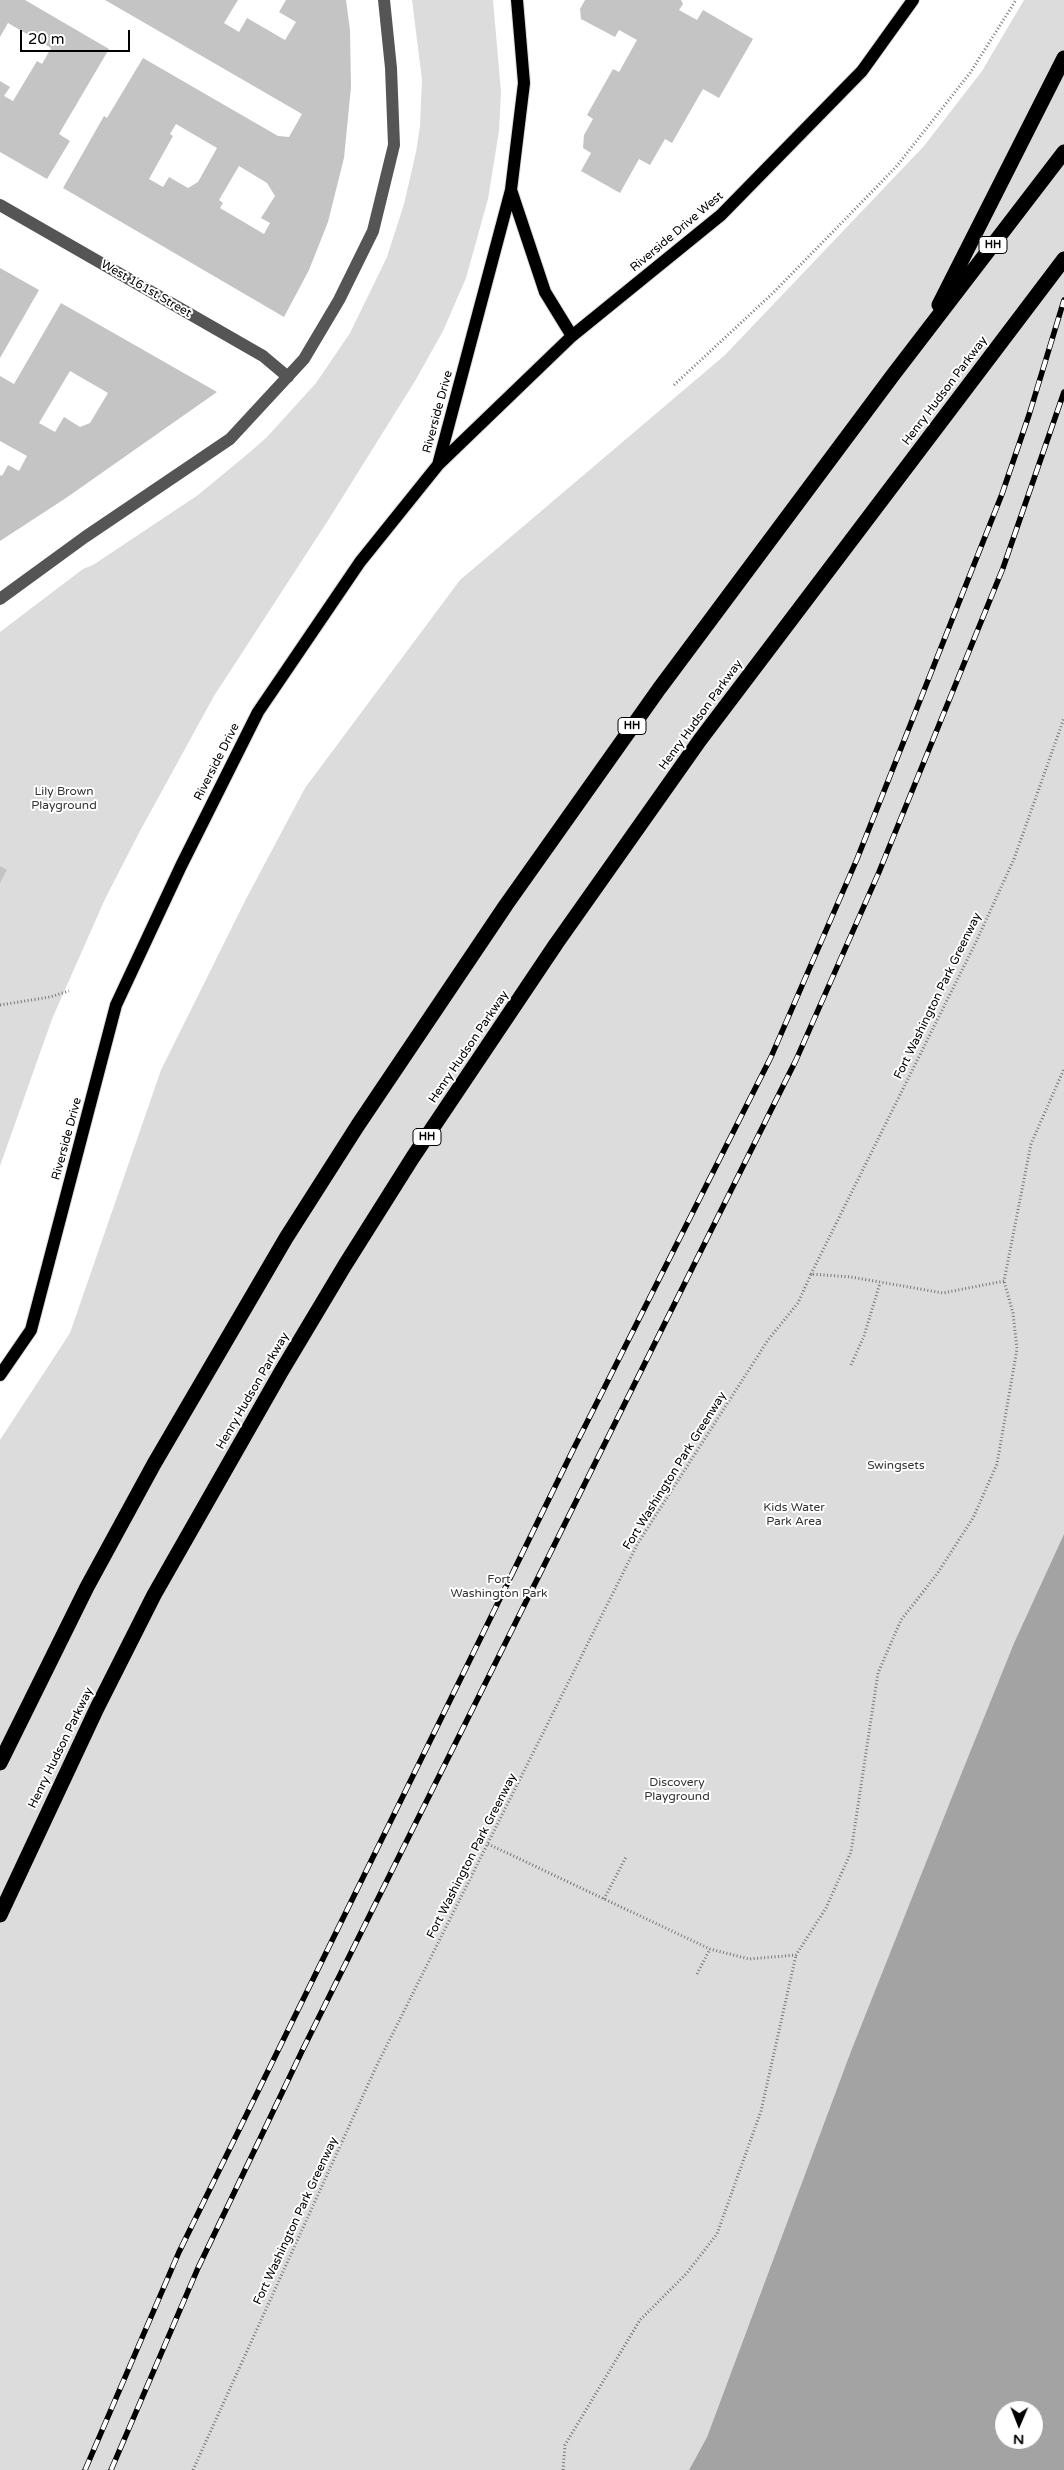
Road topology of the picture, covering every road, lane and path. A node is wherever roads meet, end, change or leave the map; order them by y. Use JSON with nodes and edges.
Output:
{"nodes":[{"id":1,"x":384,"y":0,"type":"edge"},
{"id":2,"x":517,"y":0,"type":"edge"},
{"id":3,"x":913,"y":0,"type":"edge"},
{"id":4,"x":1016,"y":0,"type":"edge"},
{"id":5,"x":1064,"y":58,"type":"edge"},
{"id":6,"x":1064,"y":152,"type":"edge"},
{"id":7,"x":511,"y":190,"type":"junction"},
{"id":8,"x":0,"y":206,"type":"edge"},
{"id":9,"x":1064,"y":259,"type":"edge"},
{"id":10,"x":572,"y":336,"type":"junction"},
{"id":11,"x":922,"y":338,"type":"junction"},
{"id":12,"x":288,"y":377,"type":"junction"},
{"id":13,"x":674,"y":385,"type":"dead end"},
{"id":14,"x":438,"y":465,"type":"junction"},
{"id":15,"x":0,"y":599,"type":"edge"},
{"id":16,"x":1064,"y":718,"type":"edge"},
{"id":17,"x":69,"y":990,"type":"dead end"},
{"id":18,"x":0,"y":1005,"type":"edge"},
{"id":19,"x":1064,"y":1069,"type":"edge"},
{"id":20,"x":811,"y":1274,"type":"junction"},
{"id":21,"x":1004,"y":1281,"type":"junction"},
{"id":22,"x":880,"y":1283,"type":"junction"},
{"id":23,"x":852,"y":1365,"type":"dead end"},
{"id":24,"x":0,"y":1375,"type":"edge"},
{"id":25,"x":0,"y":1763,"type":"edge"},
{"id":26,"x":488,"y":1844,"type":"junction"},
{"id":27,"x":626,"y":1857,"type":"dead end"},
{"id":28,"x":604,"y":1899,"type":"junction"},
{"id":29,"x":0,"y":1915,"type":"edge"},
{"id":30,"x":710,"y":1949,"type":"junction"},
{"id":31,"x":796,"y":1955,"type":"junction"},
{"id":32,"x":697,"y":1974,"type":"dead end"},
{"id":33,"x":193,"y":2470,"type":"edge"},
{"id":34,"x":563,"y":2470,"type":"edge"}],
"edges":[{"from":1,"to":12,"type":"street"},
{"from":2,"to":7,"type":"main road","name":"Riverside Drive"},
{"from":3,"to":10,"type":"main road","name":"Riverside Drive West"},
{"from":4,"to":13,"type":"path"},
{"from":5,"to":11,"type":"highway"},
{"from":6,"to":11,"type":"highway","number":"HH"},
{"from":7,"to":10,"type":"main road","name":"Riverside Drive"},
{"from":7,"to":14,"type":"main road","name":"Riverside Drive"},
{"from":8,"to":12,"type":"street","name":"West 161st Street"},
{"from":9,"to":29,"type":"highway","name":"Henry Hudson Parkway","number":"HH"},
{"from":10,"to":14,"type":"main road","name":"Riverside Drive West"},
{"from":11,"to":25,"type":"highway","number":"HH"},
{"from":12,"to":15,"type":"street"},
{"from":14,"to":24,"type":"main road","name":"Riverside Drive"},
{"from":16,"to":20,"type":"path","name":"Fort Washington Park Greenway"},
{"from":17,"to":18,"type":"path"},
{"from":19,"to":21,"type":"path"},
{"from":20,"to":22,"type":"path"},
{"from":20,"to":26,"type":"path","name":"Fort Washington Park Greenway"},
{"from":21,"to":22,"type":"path"},
{"from":21,"to":31,"type":"path"},
{"from":22,"to":23,"type":"path"},
{"from":26,"to":28,"type":"path"},
{"from":26,"to":33,"type":"path","name":"Fort Washington Park Greenway"},
{"from":27,"to":28,"type":"path"},
{"from":28,"to":30,"type":"path"},
{"from":30,"to":31,"type":"path"},
{"from":30,"to":32,"type":"path"},
{"from":31,"to":34,"type":"path"}]}
